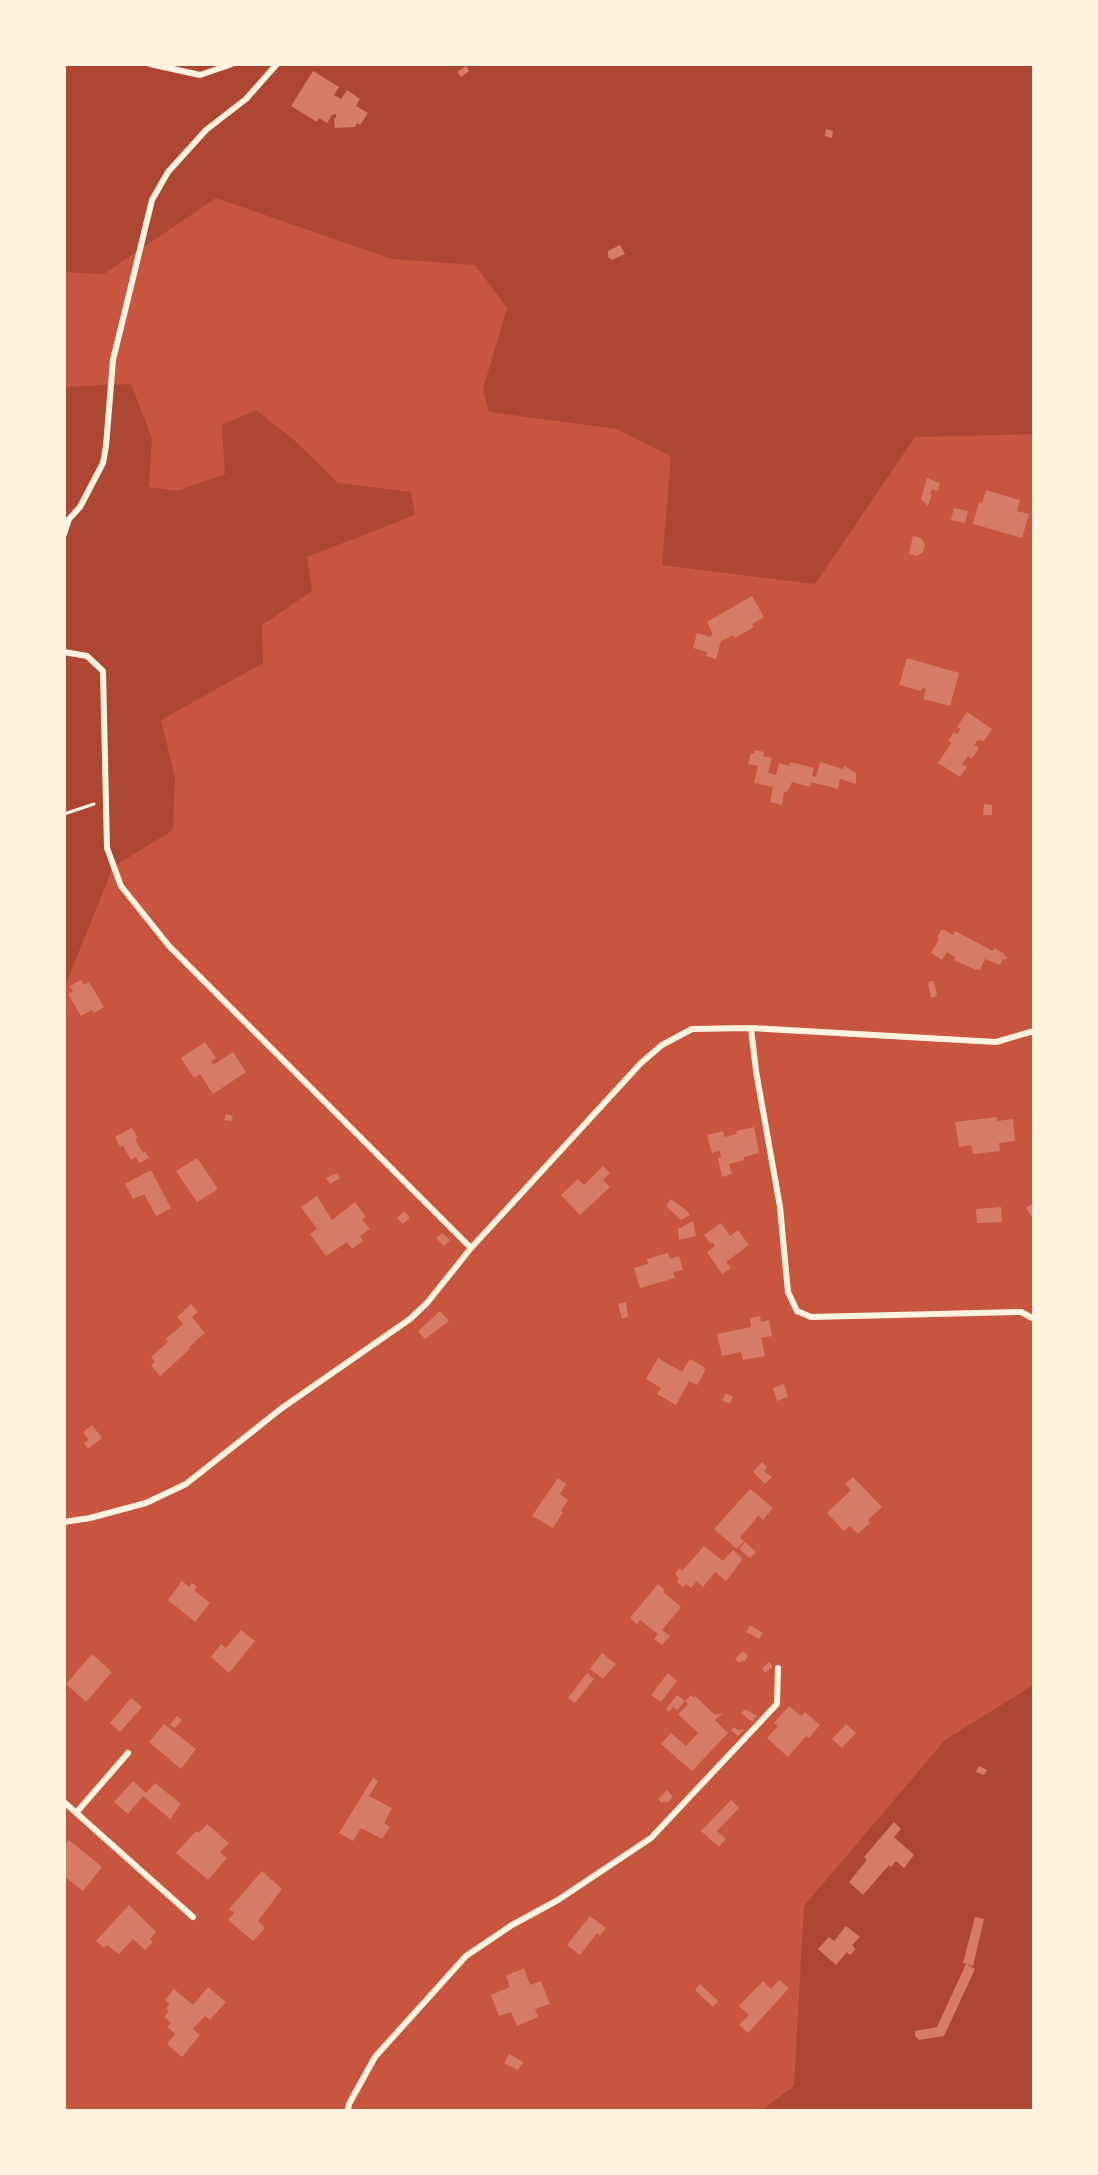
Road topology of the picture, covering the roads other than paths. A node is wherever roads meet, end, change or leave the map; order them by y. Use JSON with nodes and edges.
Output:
{"nodes":[{"id":1,"x":150,"y":64,"type":"edge"},
{"id":2,"x":232,"y":64,"type":"edge"},
{"id":3,"x":277,"y":64,"type":"edge"},
{"id":4,"x":64,"y":534,"type":"edge"},
{"id":5,"x":65,"y":650,"type":"edge"},
{"id":6,"x":751,"y":1028,"type":"junction"},
{"id":7,"x":1034,"y":1031,"type":"edge"},
{"id":8,"x":471,"y":1248,"type":"junction"},
{"id":9,"x":1034,"y":1319,"type":"edge"},
{"id":10,"x":64,"y":1522,"type":"edge"},
{"id":11,"x":778,"y":1668,"type":"dead end"},
{"id":12,"x":128,"y":1754,"type":"dead end"},
{"id":13,"x":64,"y":1802,"type":"edge"},
{"id":14,"x":76,"y":1813,"type":"junction"},
{"id":15,"x":193,"y":1917,"type":"dead end"},
{"id":16,"x":348,"y":2110,"type":"edge"}],
"edges":[{"from":1,"to":2,"type":"street"},
{"from":3,"to":4,"type":"street"},
{"from":5,"to":8,"type":"street"},
{"from":6,"to":7,"type":"street"},
{"from":6,"to":8,"type":"street"},
{"from":6,"to":9,"type":"street"},
{"from":8,"to":10,"type":"street"},
{"from":11,"to":16,"type":"street"},
{"from":12,"to":14,"type":"street"},
{"from":13,"to":14,"type":"street"},
{"from":14,"to":15,"type":"street"}]}
